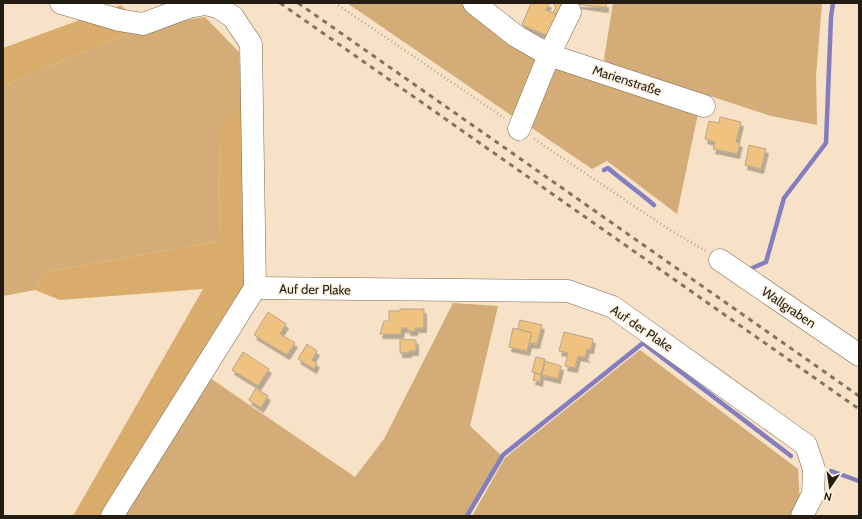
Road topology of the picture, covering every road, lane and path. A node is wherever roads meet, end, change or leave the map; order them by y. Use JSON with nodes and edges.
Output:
{"nodes":[{"id":1,"x":61,"y":3,"type":"edge"},
{"id":2,"x":474,"y":3,"type":"edge"},
{"id":3,"x":570,"y":12,"type":"dead end"},
{"id":4,"x":549,"y":55,"type":"junction"},
{"id":5,"x":704,"y":106,"type":"dead end"},
{"id":6,"x":519,"y":129,"type":"dead end"},
{"id":7,"x":720,"y":260,"type":"dead end"},
{"id":8,"x":255,"y":288,"type":"junction"},
{"id":9,"x":859,"y":355,"type":"edge"},
{"id":10,"x":112,"y":516,"type":"edge"},
{"id":11,"x":802,"y":516,"type":"edge"}],
"edges":[{"from":1,"to":8,"type":"street"},
{"from":2,"to":4,"type":"street","name":"Marienstraße"},
{"from":3,"to":4,"type":"street"},
{"from":4,"to":5,"type":"street","name":"Marienstraße"},
{"from":4,"to":6,"type":"street"},
{"from":7,"to":9,"type":"street","name":"Wallgraben"},
{"from":8,"to":10,"type":"street"},
{"from":8,"to":11,"type":"street","name":"Auf der Plake"}]}
